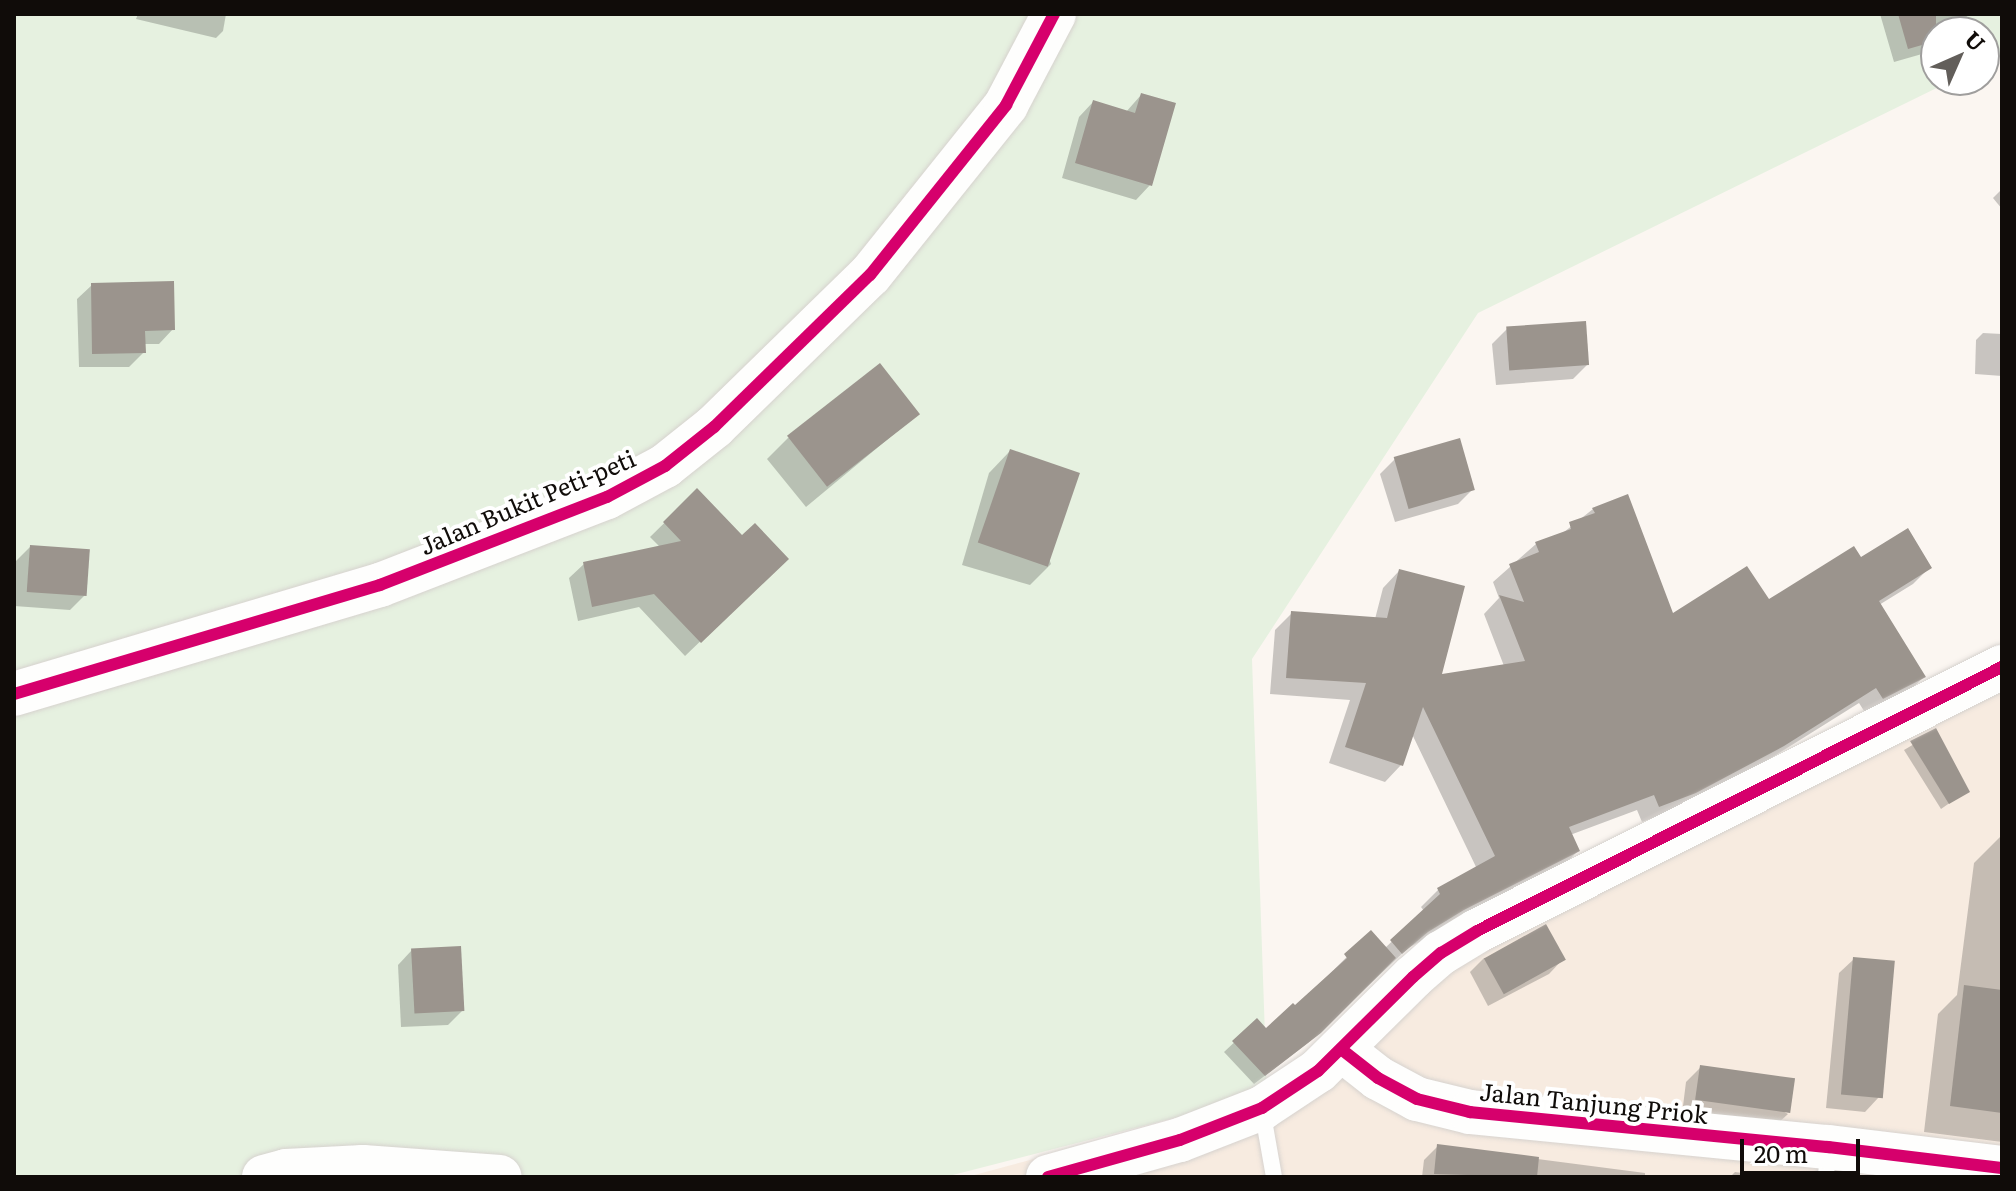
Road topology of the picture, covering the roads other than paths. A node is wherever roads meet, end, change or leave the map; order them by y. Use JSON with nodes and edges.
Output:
{"nodes":[{"id":1,"x":1054,"y":14,"type":"edge"},
{"id":2,"x":2002,"y":667,"type":"edge"},
{"id":3,"x":14,"y":694,"type":"edge"},
{"id":4,"x":1341,"y":1049,"type":"junction"},
{"id":5,"x":1262,"y":1108,"type":"junction"},
{"id":6,"x":1180,"y":1140,"type":"junction"},
{"id":7,"x":1827,"y":1162,"type":"edge"},
{"id":8,"x":1143,"y":1168,"type":"dead end"},
{"id":9,"x":2002,"y":1168,"type":"edge"},
{"id":10,"x":1946,"y":1169,"type":"edge"},
{"id":11,"x":264,"y":1177,"type":"edge"},
{"id":12,"x":500,"y":1177,"type":"edge"},
{"id":13,"x":1048,"y":1177,"type":"edge"},
{"id":14,"x":1274,"y":1177,"type":"edge"}],
"edges":[{"from":1,"to":3,"type":"street","name":"Jalan Bukit Peti-peti"},
{"from":2,"to":4,"type":"street"},
{"from":4,"to":5,"type":"street"},
{"from":4,"to":7,"type":"street","name":"Jalan Tanjung Priok"},
{"from":5,"to":6,"type":"street"},
{"from":5,"to":14,"type":"lane"},
{"from":6,"to":8,"type":"lane"},
{"from":6,"to":13,"type":"street"},
{"from":7,"to":10,"type":"street","name":"Jalan Tanjung Priok"},
{"from":9,"to":10,"type":"street","name":"Jalan Tanjung Priok"},
{"from":11,"to":12,"type":"street"}]}
